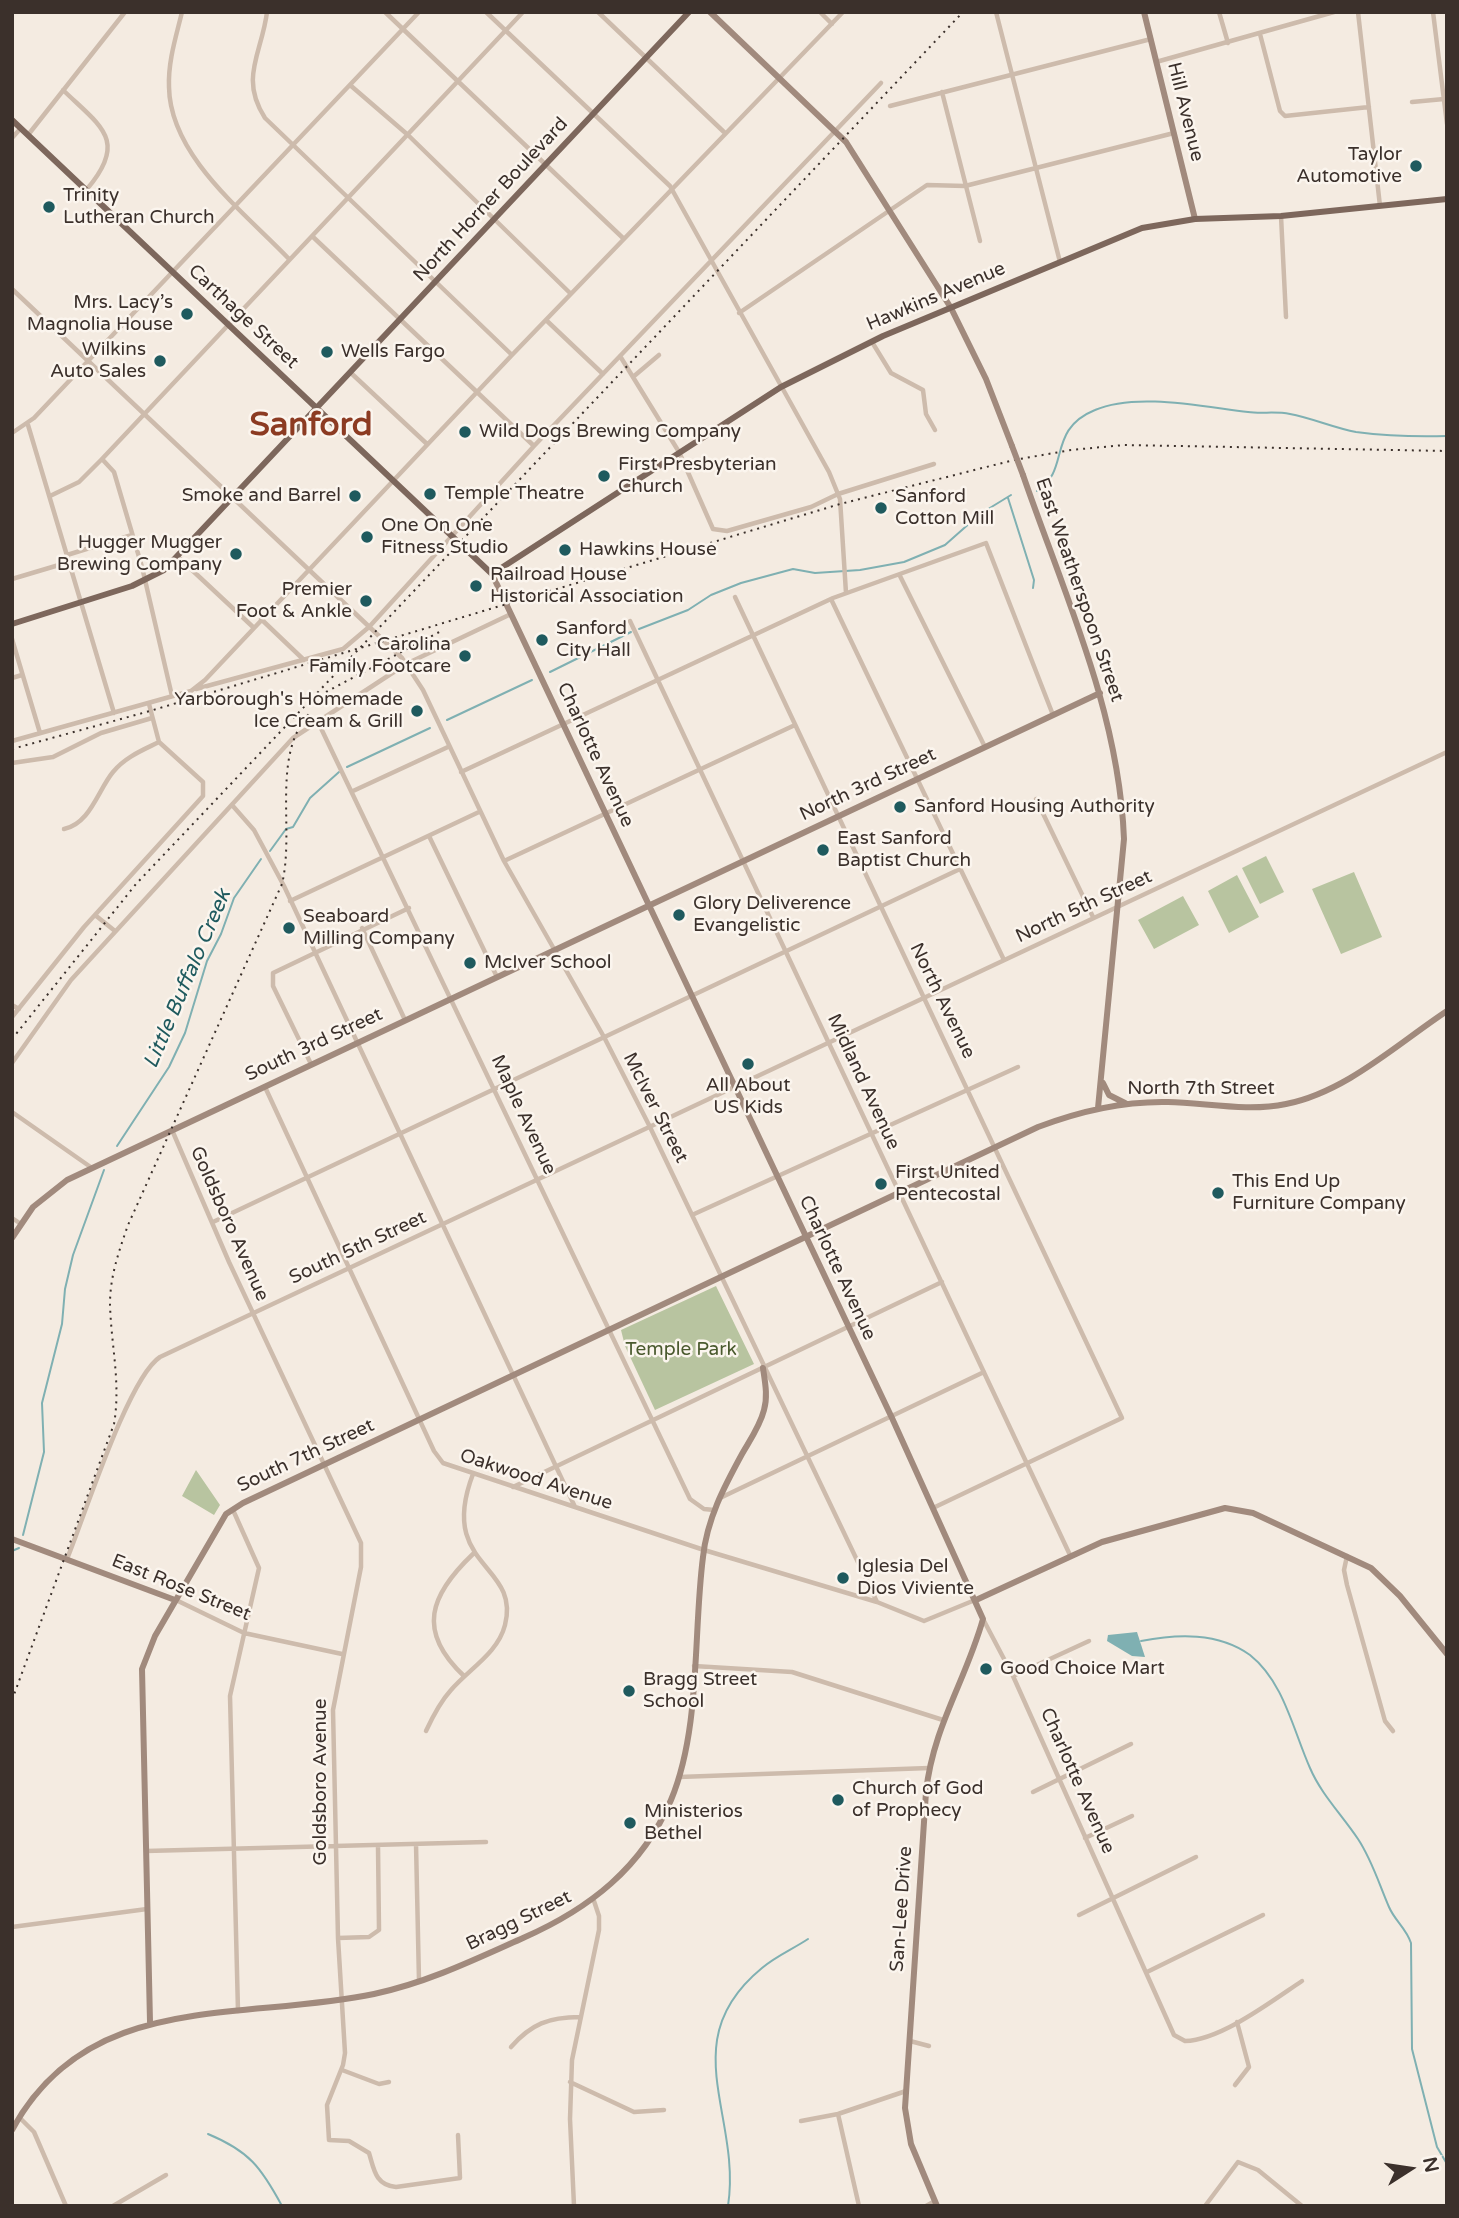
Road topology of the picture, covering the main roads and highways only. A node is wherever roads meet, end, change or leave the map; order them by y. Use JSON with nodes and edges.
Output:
{"nodes":[{"id":1,"x":689,"y":12,"type":"edge"},
{"id":2,"x":12,"y":120,"type":"edge"},
{"id":3,"x":1447,"y":199,"type":"edge"},
{"id":4,"x":318,"y":410,"type":"junction"},
{"id":5,"x":451,"y":538,"type":"joint"},
{"id":6,"x":492,"y":574,"type":"joint"},
{"id":7,"x":12,"y":624,"type":"edge"}],
"edges":[{"from":1,"to":4,"type":"main road","name":"North Horner Boulevard"},
{"from":2,"to":4,"type":"main road","name":"Carthage Street"},
{"from":3,"to":6,"type":"main road","name":"Hawkins Avenue"},
{"from":4,"to":5,"type":"main road","name":"Carthage Street"},
{"from":4,"to":7,"type":"main road","name":"North Horner Boulevard"},
{"from":5,"to":6,"type":"main road","name":"Charlotte Avenue"}]}
